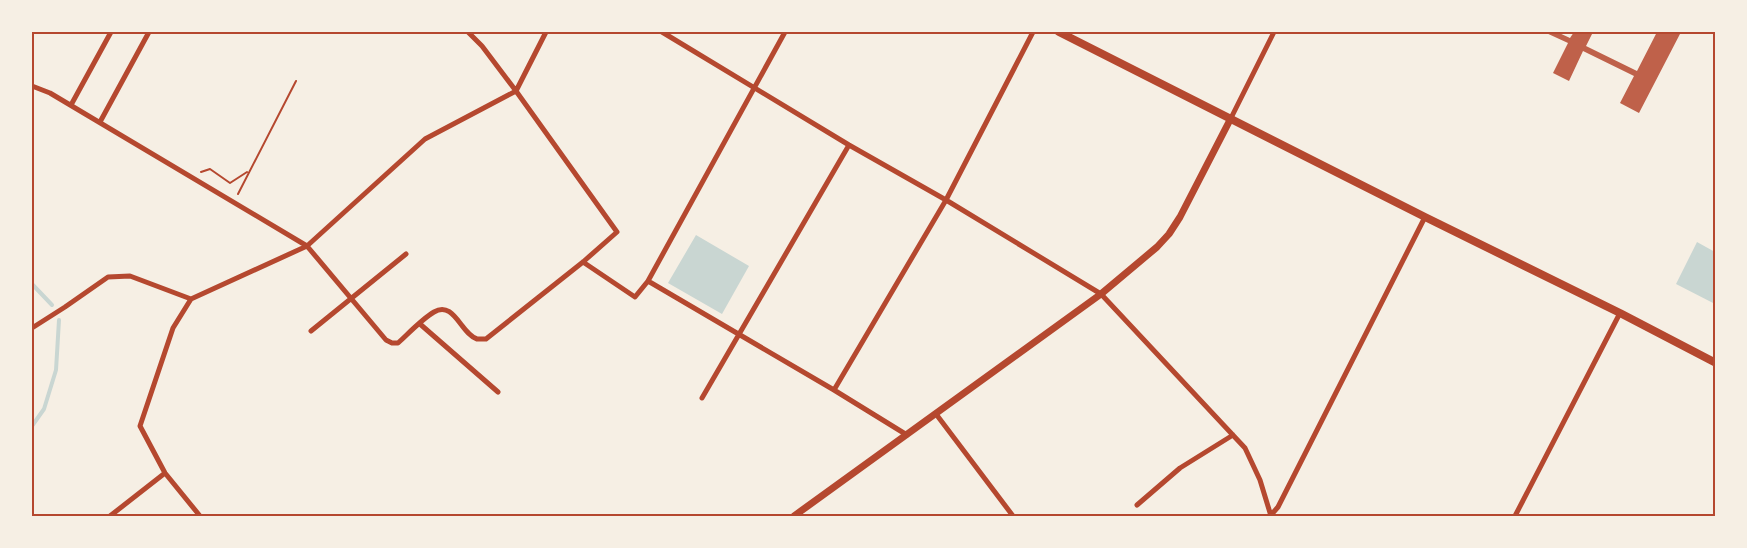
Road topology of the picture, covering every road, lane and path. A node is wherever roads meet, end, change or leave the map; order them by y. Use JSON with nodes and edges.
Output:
{"nodes":[{"id":1,"x":111,"y":32,"type":"edge"},
{"id":2,"x":150,"y":32,"type":"edge"},
{"id":3,"x":468,"y":32,"type":"edge"},
{"id":4,"x":546,"y":32,"type":"edge"},
{"id":5,"x":662,"y":32,"type":"edge"},
{"id":6,"x":785,"y":32,"type":"edge"},
{"id":7,"x":1033,"y":32,"type":"edge"},
{"id":8,"x":1059,"y":32,"type":"edge"},
{"id":9,"x":1275,"y":32,"type":"edge"},
{"id":10,"x":296,"y":81,"type":"dead end"},
{"id":11,"x":32,"y":86,"type":"edge"},
{"id":12,"x":754,"y":88,"type":"junction"},
{"id":13,"x":516,"y":91,"type":"junction"},
{"id":14,"x":71,"y":105,"type":"junction"},
{"id":15,"x":1231,"y":118,"type":"junction"},
{"id":16,"x":100,"y":122,"type":"junction"},
{"id":17,"x":849,"y":145,"type":"junction"},
{"id":18,"x":250,"y":171,"type":"junction"},
{"id":19,"x":190,"y":175,"type":"junction"},
{"id":20,"x":946,"y":200,"type":"junction"},
{"id":21,"x":234,"y":201,"type":"junction"},
{"id":22,"x":1425,"y":217,"type":"junction"},
{"id":23,"x":307,"y":246,"type":"junction"},
{"id":24,"x":406,"y":254,"type":"dead end"},
{"id":25,"x":583,"y":262,"type":"junction"},
{"id":26,"x":648,"y":281,"type":"junction"},
{"id":27,"x":1101,"y":294,"type":"junction"},
{"id":28,"x":351,"y":298,"type":"junction"},
{"id":29,"x":191,"y":299,"type":"junction"},
{"id":30,"x":1620,"y":313,"type":"junction"},
{"id":31,"x":420,"y":324,"type":"junction"},
{"id":32,"x":32,"y":328,"type":"edge"},
{"id":33,"x":311,"y":331,"type":"dead end"},
{"id":34,"x":740,"y":335,"type":"junction"},
{"id":35,"x":1716,"y":363,"type":"edge"},
{"id":36,"x":834,"y":390,"type":"junction"},
{"id":37,"x":498,"y":392,"type":"dead end"},
{"id":38,"x":702,"y":398,"type":"dead end"},
{"id":39,"x":936,"y":414,"type":"junction"},
{"id":40,"x":907,"y":435,"type":"junction"},
{"id":41,"x":1233,"y":435,"type":"junction"},
{"id":42,"x":165,"y":473,"type":"junction"},
{"id":43,"x":1137,"y":505,"type":"dead end"},
{"id":44,"x":110,"y":516,"type":"edge"},
{"id":45,"x":200,"y":516,"type":"edge"},
{"id":46,"x":794,"y":516,"type":"edge"},
{"id":47,"x":1013,"y":516,"type":"edge"},
{"id":48,"x":1271,"y":516,"type":"edge"},
{"id":49,"x":1515,"y":516,"type":"edge"}],
"edges":[{"from":1,"to":14,"type":"street"},
{"from":2,"to":16,"type":"street"},
{"from":3,"to":13,"type":"street"},
{"from":4,"to":13,"type":"street"},
{"from":5,"to":12,"type":"street"},
{"from":6,"to":12,"type":"street"},
{"from":7,"to":20,"type":"street"},
{"from":8,"to":15,"type":"main road"},
{"from":9,"to":15,"type":"street"},
{"from":10,"to":18,"type":"path"},
{"from":11,"to":14,"type":"street"},
{"from":12,"to":17,"type":"street"},
{"from":12,"to":26,"type":"street"},
{"from":13,"to":23,"type":"street"},
{"from":13,"to":25,"type":"street"},
{"from":14,"to":16,"type":"street"},
{"from":15,"to":22,"type":"main road"},
{"from":15,"to":27,"type":"street"},
{"from":16,"to":19,"type":"street"},
{"from":17,"to":20,"type":"street"},
{"from":17,"to":34,"type":"street"},
{"from":18,"to":19,"type":"path"},
{"from":18,"to":21,"type":"path"},
{"from":19,"to":21,"type":"street"},
{"from":20,"to":27,"type":"street"},
{"from":20,"to":36,"type":"street"},
{"from":21,"to":23,"type":"street"},
{"from":22,"to":30,"type":"main road"},
{"from":22,"to":48,"type":"street"},
{"from":23,"to":28,"type":"street"},
{"from":23,"to":29,"type":"street"},
{"from":24,"to":28,"type":"street"},
{"from":25,"to":26,"type":"street"},
{"from":25,"to":31,"type":"street"},
{"from":26,"to":34,"type":"street"},
{"from":27,"to":39,"type":"street"},
{"from":27,"to":41,"type":"street"},
{"from":28,"to":31,"type":"street"},
{"from":28,"to":33,"type":"street"},
{"from":29,"to":32,"type":"street"},
{"from":29,"to":42,"type":"street"},
{"from":30,"to":35,"type":"main road"},
{"from":30,"to":49,"type":"street"},
{"from":31,"to":37,"type":"street"},
{"from":34,"to":36,"type":"street"},
{"from":34,"to":38,"type":"street"},
{"from":36,"to":40,"type":"street"},
{"from":39,"to":40,"type":"street"},
{"from":39,"to":47,"type":"street"},
{"from":40,"to":46,"type":"street"},
{"from":41,"to":43,"type":"street"},
{"from":41,"to":48,"type":"street"},
{"from":42,"to":44,"type":"street"},
{"from":42,"to":45,"type":"street"}]}
